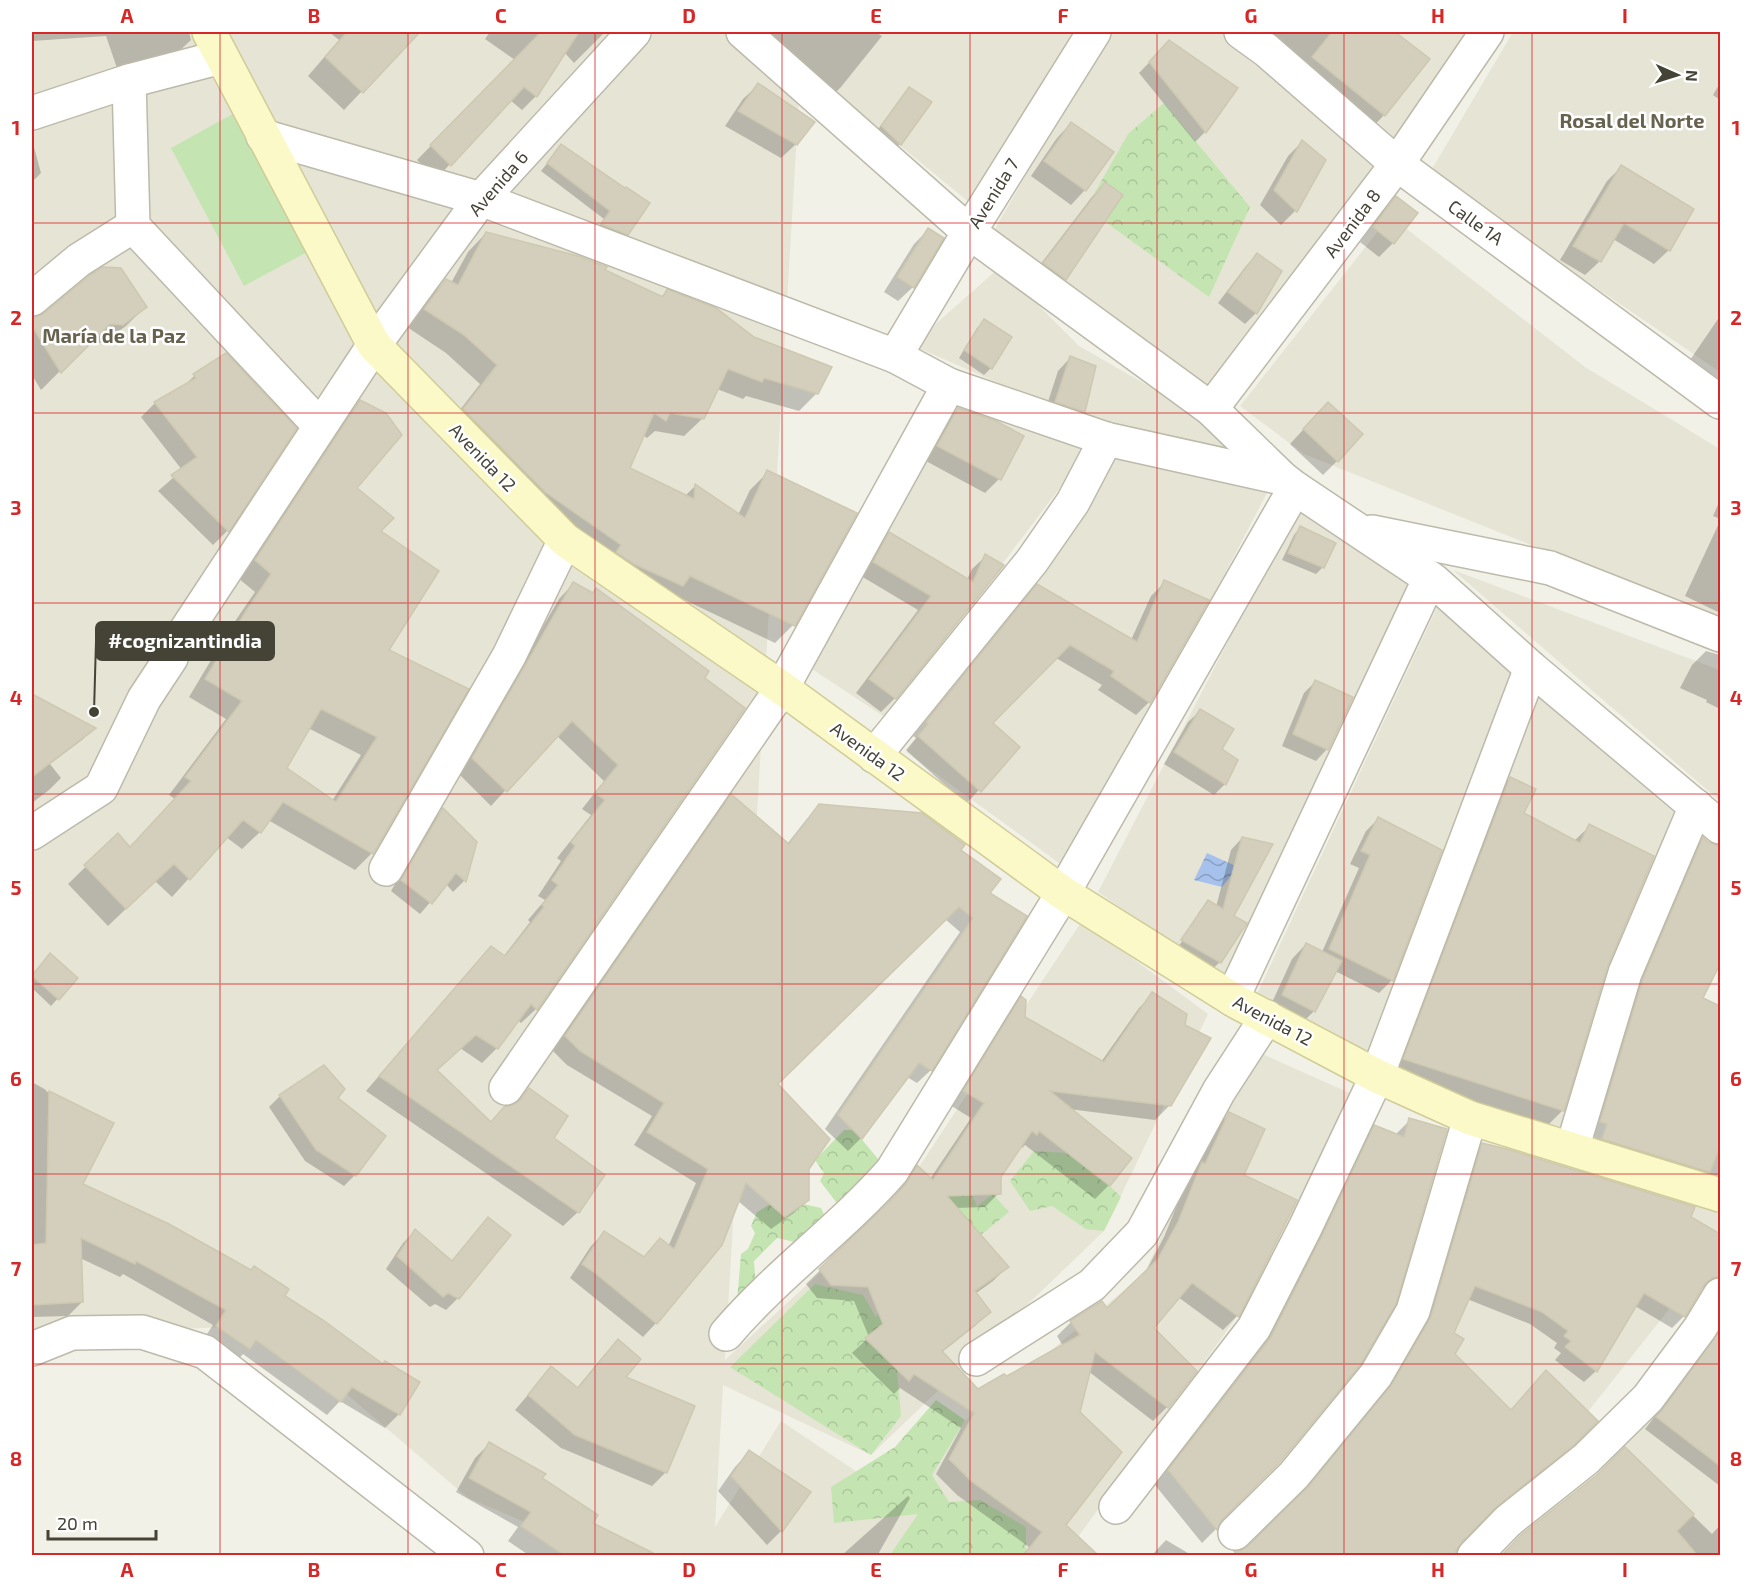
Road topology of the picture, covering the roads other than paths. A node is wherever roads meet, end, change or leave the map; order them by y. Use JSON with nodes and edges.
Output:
{"nodes":[{"id":1,"x":634,"y":32,"type":"edge"},
{"id":2,"x":743,"y":32,"type":"edge"},
{"id":3,"x":1094,"y":32,"type":"edge"},
{"id":4,"x":1241,"y":32,"type":"edge"},
{"id":5,"x":1486,"y":32,"type":"edge"},
{"id":6,"x":215,"y":44,"type":"edge"},
{"id":7,"x":129,"y":81,"type":"junction"},
{"id":8,"x":32,"y":113,"type":"edge"},
{"id":9,"x":264,"y":136,"type":"junction"},
{"id":10,"x":1397,"y":164,"type":"junction"},
{"id":11,"x":482,"y":199,"type":"junction"},
{"id":12,"x":132,"y":226,"type":"junction"},
{"id":13,"x":969,"y":232,"type":"junction"},
{"id":14,"x":32,"y":299,"type":"edge"},
{"id":15,"x":374,"y":345,"type":"junction"},
{"id":16,"x":895,"y":356,"type":"junction"},
{"id":17,"x":948,"y":385,"type":"junction"},
{"id":18,"x":1720,"y":402,"type":"edge"},
{"id":19,"x":1211,"y":409,"type":"junction"},
{"id":20,"x":320,"y":426,"type":"junction"},
{"id":21,"x":1106,"y":439,"type":"junction"},
{"id":22,"x":1288,"y":483,"type":"junction"},
{"id":23,"x":1356,"y":529,"type":"junction"},
{"id":24,"x":565,"y":540,"type":"junction"},
{"id":25,"x":1430,"y":578,"type":"junction"},
{"id":26,"x":1720,"y":635,"type":"edge"},
{"id":27,"x":1531,"y":668,"type":"junction"},
{"id":28,"x":782,"y":688,"type":"junction"},
{"id":29,"x":874,"y":756,"type":"junction"},
{"id":30,"x":1696,"y":806,"type":"junction"},
{"id":31,"x":1720,"y":827,"type":"edge"},
{"id":32,"x":32,"y":833,"type":"edge"},
{"id":33,"x":386,"y":868,"type":"dead end"},
{"id":34,"x":1063,"y":893,"type":"junction"},
{"id":35,"x":1232,"y":999,"type":"junction"},
{"id":36,"x":1266,"y":1017,"type":"junction"},
{"id":37,"x":1377,"y":1076,"type":"junction"},
{"id":38,"x":506,"y":1088,"type":"dead end"},
{"id":39,"x":1470,"y":1118,"type":"junction"},
{"id":40,"x":1572,"y":1149,"type":"junction"},
{"id":41,"x":1720,"y":1195,"type":"edge"},
{"id":42,"x":1720,"y":1295,"type":"edge"},
{"id":43,"x":726,"y":1334,"type":"dead end"},
{"id":44,"x":32,"y":1349,"type":"edge"},
{"id":45,"x":976,"y":1359,"type":"dead end"},
{"id":46,"x":1116,"y":1508,"type":"dead end"},
{"id":47,"x":1235,"y":1533,"type":"dead end"},
{"id":48,"x":467,"y":1556,"type":"edge"},
{"id":49,"x":1474,"y":1556,"type":"edge"}],
"edges":[{"from":1,"to":11,"type":"street","name":"Avenida 6"},
{"from":2,"to":13,"type":"street"},
{"from":3,"to":13,"type":"street","name":"Avenida 7"},
{"from":4,"to":10,"type":"street","name":"Calle 1A"},
{"from":5,"to":10,"type":"street","name":"Avenida 8"},
{"from":6,"to":7,"type":"street"},
{"from":6,"to":9,"type":"street","name":"Avenida 12"},
{"from":7,"to":8,"type":"street"},
{"from":7,"to":12,"type":"street"},
{"from":9,"to":11,"type":"street"},
{"from":9,"to":15,"type":"street","name":"Avenida 12"},
{"from":10,"to":18,"type":"street","name":"Calle 1A"},
{"from":10,"to":19,"type":"street","name":"Avenida 8"},
{"from":11,"to":15,"type":"street","name":"Avenida 6"},
{"from":11,"to":16,"type":"street"},
{"from":12,"to":14,"type":"street"},
{"from":12,"to":20,"type":"street"},
{"from":13,"to":16,"type":"street","name":"Avenida 7"},
{"from":13,"to":19,"type":"street"},
{"from":15,"to":20,"type":"street","name":"Avenida 6"},
{"from":15,"to":24,"type":"street","name":"Avenida 12"},
{"from":16,"to":17,"type":"street"},
{"from":17,"to":21,"type":"street"},
{"from":17,"to":28,"type":"street"},
{"from":19,"to":22,"type":"street"},
{"from":20,"to":32,"type":"street","name":"Avenida 6"},
{"from":21,"to":22,"type":"street"},
{"from":21,"to":29,"type":"street"},
{"from":22,"to":23,"type":"street"},
{"from":22,"to":34,"type":"street"},
{"from":23,"to":25,"type":"street"},
{"from":23,"to":26,"type":"street"},
{"from":24,"to":28,"type":"street","name":"Avenida 12"},
{"from":24,"to":33,"type":"street"},
{"from":25,"to":27,"type":"street"},
{"from":25,"to":35,"type":"street"},
{"from":27,"to":30,"type":"street"},
{"from":27,"to":37,"type":"street"},
{"from":28,"to":29,"type":"street","name":"Avenida 12"},
{"from":28,"to":38,"type":"street"},
{"from":29,"to":34,"type":"street","name":"Avenida 12"},
{"from":30,"to":31,"type":"street"},
{"from":30,"to":40,"type":"street"},
{"from":34,"to":35,"type":"street","name":"Avenida 12"},
{"from":34,"to":43,"type":"street"},
{"from":35,"to":36,"type":"street","name":"Avenida 12"},
{"from":36,"to":37,"type":"street","name":"Avenida 12"},
{"from":36,"to":45,"type":"street"},
{"from":37,"to":39,"type":"street","name":"Avenida 12"},
{"from":37,"to":46,"type":"street"},
{"from":39,"to":40,"type":"street","name":"Avenida 12"},
{"from":39,"to":47,"type":"street"},
{"from":40,"to":41,"type":"street","name":"Avenida 12"},
{"from":42,"to":49,"type":"street"},
{"from":44,"to":48,"type":"street"}]}
